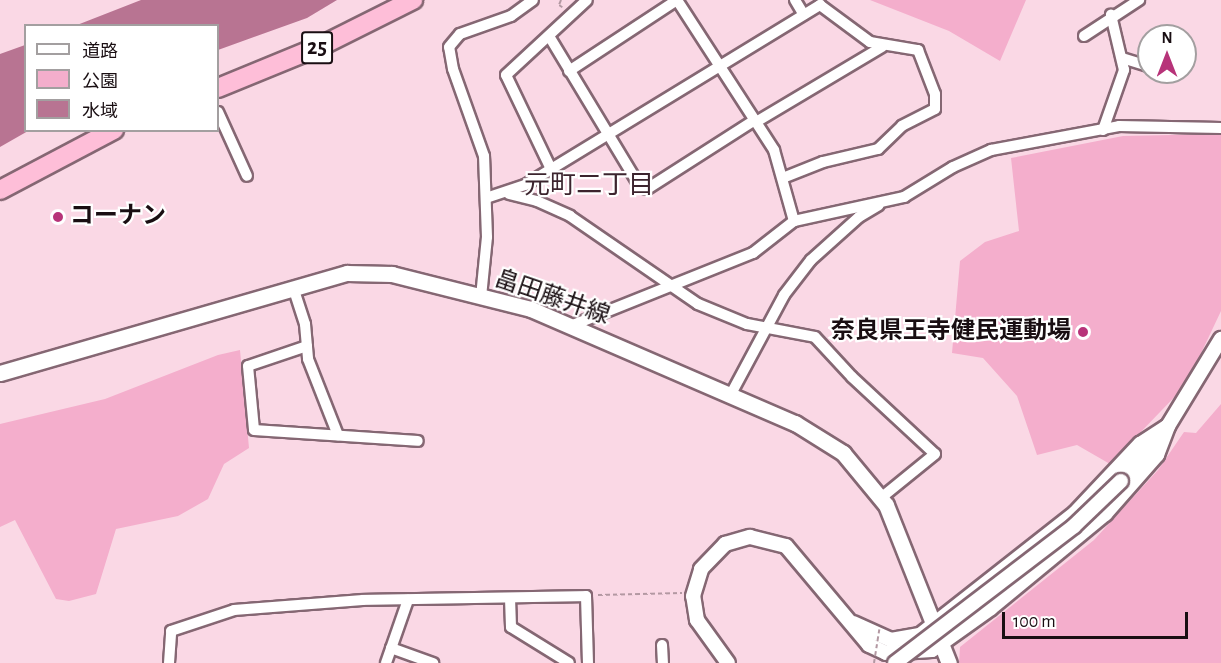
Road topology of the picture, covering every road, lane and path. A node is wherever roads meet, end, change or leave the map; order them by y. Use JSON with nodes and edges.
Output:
{"nodes":[{"id":1,"x":413,"y":0,"type":"edge"},
{"id":2,"x":533,"y":0,"type":"edge"},
{"id":3,"x":561,"y":0,"type":"edge"},
{"id":4,"x":587,"y":0,"type":"edge"},
{"id":5,"x":677,"y":0,"type":"edge"},
{"id":6,"x":795,"y":0,"type":"edge"},
{"id":7,"x":1139,"y":0,"type":"edge"},
{"id":8,"x":559,"y":5,"type":"dead end"},
{"id":9,"x":804,"y":15,"type":"junction"},
{"id":10,"x":1112,"y":15,"type":"junction"},
{"id":11,"x":549,"y":36,"type":"junction"},
{"id":12,"x":1084,"y":36,"type":"dead end"},
{"id":13,"x":882,"y":46,"type":"junction"},
{"id":14,"x":1122,"y":58,"type":"junction"},
{"id":15,"x":1137,"y":62,"type":"edge"},
{"id":16,"x":720,"y":66,"type":"junction"},
{"id":17,"x":569,"y":71,"type":"junction"},
{"id":18,"x":219,"y":88,"type":"edge"},
{"id":19,"x":219,"y":114,"type":"edge"},
{"id":20,"x":755,"y":121,"type":"junction"},
{"id":21,"x":1221,"y":128,"type":"edge"},
{"id":22,"x":1103,"y":130,"type":"junction"},
{"id":23,"x":110,"y":132,"type":"edge"},
{"id":24,"x":607,"y":134,"type":"junction"},
{"id":25,"x":551,"y":169,"type":"junction"},
{"id":26,"x":247,"y":176,"type":"dead end"},
{"id":27,"x":783,"y":178,"type":"junction"},
{"id":28,"x":0,"y":190,"type":"edge"},
{"id":29,"x":509,"y":194,"type":"junction"},
{"id":30,"x":486,"y":198,"type":"junction"},
{"id":31,"x":882,"y":203,"type":"junction"},
{"id":32,"x":794,"y":221,"type":"junction"},
{"id":33,"x":670,"y":283,"type":"junction"},
{"id":34,"x":293,"y":287,"type":"junction"},
{"id":35,"x":481,"y":297,"type":"junction"},
{"id":36,"x":573,"y":324,"type":"junction"},
{"id":37,"x":766,"y":327,"type":"junction"},
{"id":38,"x":1221,"y":339,"type":"edge"},
{"id":39,"x":307,"y":346,"type":"junction"},
{"id":40,"x":0,"y":373,"type":"edge"},
{"id":41,"x":731,"y":394,"type":"junction"},
{"id":42,"x":1168,"y":426,"type":"junction"},
{"id":43,"x":338,"y":435,"type":"junction"},
{"id":44,"x":418,"y":441,"type":"dead end"},
{"id":45,"x":882,"y":497,"type":"junction"},
{"id":46,"x":682,"y":593,"type":"dead end"},
{"id":47,"x":586,"y":596,"type":"junction"},
{"id":48,"x":510,"y":598,"type":"junction"},
{"id":49,"x":408,"y":600,"type":"junction"},
{"id":50,"x":849,"y":621,"type":"junction"},
{"id":51,"x":880,"y":626,"type":"dead end"},
{"id":52,"x":933,"y":626,"type":"junction"},
{"id":53,"x":662,"y":645,"type":"dead end"},
{"id":54,"x":943,"y":645,"type":"junction"},
{"id":55,"x":391,"y":648,"type":"junction"},
{"id":56,"x":169,"y":663,"type":"edge"},
{"id":57,"x":386,"y":663,"type":"edge"},
{"id":58,"x":433,"y":663,"type":"edge"},
{"id":59,"x":569,"y":663,"type":"edge"},
{"id":60,"x":588,"y":663,"type":"edge"},
{"id":61,"x":663,"y":663,"type":"edge"},
{"id":62,"x":728,"y":663,"type":"edge"},
{"id":63,"x":874,"y":663,"type":"edge"},
{"id":64,"x":895,"y":663,"type":"edge"},
{"id":65,"x":950,"y":663,"type":"edge"}],
"edges":[{"from":1,"to":18,"type":"highway","number":"25"},
{"from":2,"to":30,"type":"street"},
{"from":3,"to":8,"type":"path"},
{"from":4,"to":11,"type":"street"},
{"from":5,"to":16,"type":"street"},
{"from":5,"to":17,"type":"street"},
{"from":6,"to":9,"type":"street"},
{"from":7,"to":10,"type":"street"},
{"from":9,"to":13,"type":"street"},
{"from":9,"to":16,"type":"street"},
{"from":10,"to":12,"type":"street"},
{"from":10,"to":14,"type":"street"},
{"from":11,"to":17,"type":"street"},
{"from":11,"to":25,"type":"street"},
{"from":13,"to":20,"type":"street"},
{"from":13,"to":27,"type":"street"},
{"from":14,"to":15,"type":"street"},
{"from":14,"to":22,"type":"street"},
{"from":16,"to":20,"type":"street"},
{"from":16,"to":24,"type":"street"},
{"from":17,"to":24,"type":"street"},
{"from":19,"to":26,"type":"street"},
{"from":20,"to":24,"type":"street"},
{"from":20,"to":27,"type":"street"},
{"from":21,"to":22,"type":"street"},
{"from":22,"to":31,"type":"street"},
{"from":23,"to":28,"type":"highway"},
{"from":24,"to":25,"type":"street"},
{"from":25,"to":29,"type":"street"},
{"from":27,"to":32,"type":"street"},
{"from":29,"to":30,"type":"street"},
{"from":29,"to":33,"type":"street"},
{"from":30,"to":35,"type":"street"},
{"from":31,"to":32,"type":"street"},
{"from":31,"to":37,"type":"street"},
{"from":32,"to":33,"type":"street"},
{"from":33,"to":36,"type":"street"},
{"from":33,"to":37,"type":"street"},
{"from":34,"to":35,"type":"main road","name":"畠田藤井線"},
{"from":34,"to":39,"type":"street"},
{"from":34,"to":40,"type":"main road","name":"畠田藤井線"},
{"from":35,"to":36,"type":"main road","name":"畠田藤井線"},
{"from":36,"to":41,"type":"main road","name":"畠田藤井線"},
{"from":37,"to":41,"type":"street"},
{"from":37,"to":45,"type":"street"},
{"from":38,"to":42,"type":"street"},
{"from":39,"to":43,"type":"street"},
{"from":39,"to":43,"type":"street"},
{"from":41,"to":45,"type":"main road","name":"畠田藤井線"},
{"from":42,"to":52,"type":"street"},
{"from":42,"to":54,"type":"street"},
{"from":42,"to":64,"type":"street","bridge":true},
{"from":43,"to":44,"type":"street"},
{"from":45,"to":52,"type":"main road","name":"畠田藤井線"},
{"from":46,"to":47,"type":"path"},
{"from":47,"to":48,"type":"street"},
{"from":47,"to":60,"type":"street"},
{"from":48,"to":49,"type":"street"},
{"from":48,"to":59,"type":"street"},
{"from":49,"to":55,"type":"street"},
{"from":49,"to":56,"type":"street"},
{"from":50,"to":52,"type":"street"},
{"from":50,"to":54,"type":"street"},
{"from":50,"to":62,"type":"street"},
{"from":51,"to":63,"type":"path","bridge":true},
{"from":52,"to":54,"type":"main road","name":"畠田藤井線"},
{"from":53,"to":61,"type":"street"},
{"from":54,"to":65,"type":"main road","name":"畠田藤井線"},
{"from":55,"to":57,"type":"street"},
{"from":55,"to":58,"type":"street"}]}
